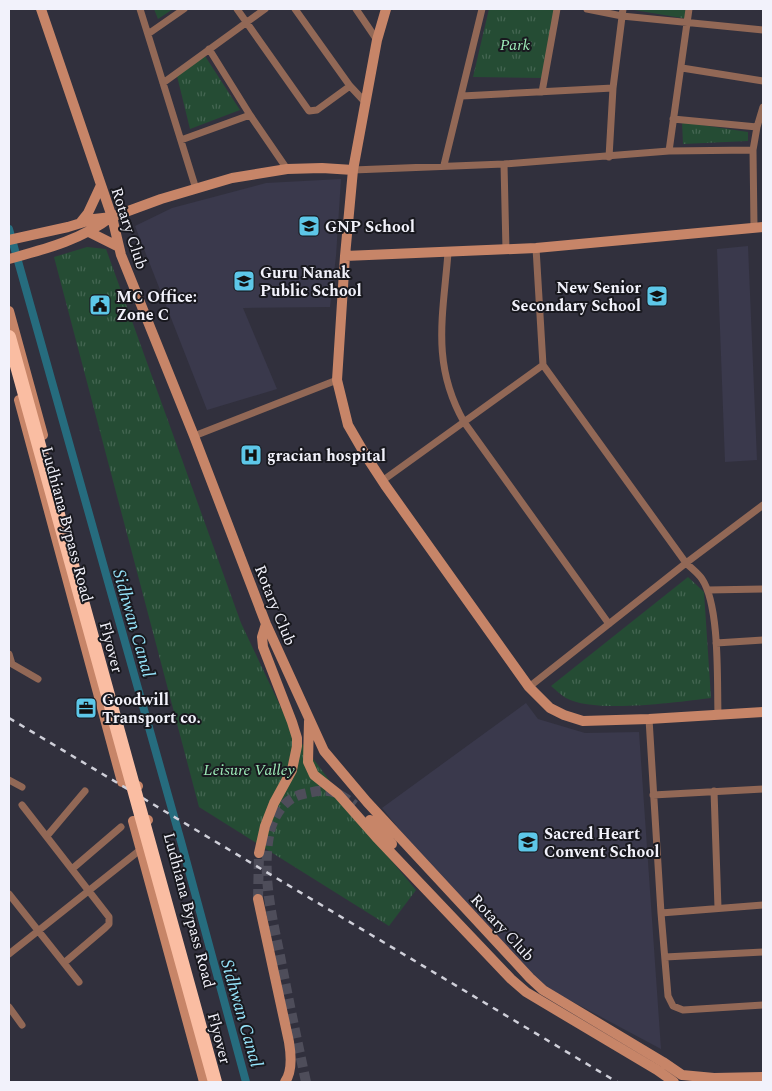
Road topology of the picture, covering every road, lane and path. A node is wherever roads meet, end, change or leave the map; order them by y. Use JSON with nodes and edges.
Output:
{"nodes":[{"id":1,"x":41,"y":9,"type":"edge"},
{"id":2,"x":140,"y":9,"type":"edge"},
{"id":3,"x":184,"y":9,"type":"edge"},
{"id":4,"x":237,"y":9,"type":"edge"},
{"id":5,"x":265,"y":9,"type":"edge"},
{"id":6,"x":295,"y":9,"type":"edge"},
{"id":7,"x":356,"y":9,"type":"edge"},
{"id":8,"x":386,"y":9,"type":"edge"},
{"id":9,"x":482,"y":9,"type":"edge"},
{"id":10,"x":557,"y":9,"type":"edge"},
{"id":11,"x":587,"y":9,"type":"edge"},
{"id":12,"x":689,"y":9,"type":"edge"},
{"id":13,"x":623,"y":13,"type":"edge"},
{"id":14,"x":246,"y":22,"type":"junction"},
{"id":15,"x":687,"y":22,"type":"junction"},
{"id":16,"x":763,"y":30,"type":"edge"},
{"id":17,"x":148,"y":34,"type":"junction"},
{"id":18,"x":377,"y":40,"type":"junction"},
{"id":19,"x":209,"y":50,"type":"junction"},
{"id":20,"x":682,"y":68,"type":"junction"},
{"id":21,"x":763,"y":81,"type":"edge"},
{"id":22,"x":163,"y":82,"type":"junction"},
{"id":23,"x":350,"y":86,"type":"junction"},
{"id":24,"x":613,"y":88,"type":"junction"},
{"id":25,"x":542,"y":92,"type":"junction"},
{"id":26,"x":462,"y":96,"type":"junction"},
{"id":27,"x":365,"y":102,"type":"junction"},
{"id":28,"x":763,"y":107,"type":"edge"},
{"id":29,"x":250,"y":115,"type":"junction"},
{"id":30,"x":673,"y":119,"type":"junction"},
{"id":31,"x":757,"y":127,"type":"junction"},
{"id":32,"x":180,"y":140,"type":"junction"},
{"id":33,"x":753,"y":150,"type":"junction"},
{"id":34,"x":669,"y":151,"type":"junction"},
{"id":35,"x":609,"y":157,"type":"junction"},
{"id":36,"x":504,"y":164,"type":"junction"},
{"id":37,"x":444,"y":165,"type":"junction"},
{"id":38,"x":287,"y":169,"type":"junction"},
{"id":39,"x":353,"y":170,"type":"junction"},
{"id":40,"x":101,"y":185,"type":"junction"},
{"id":41,"x":196,"y":190,"type":"junction"},
{"id":42,"x":112,"y":217,"type":"junction"},
{"id":43,"x":79,"y":223,"type":"junction"},
{"id":44,"x":759,"y":227,"type":"edge"},
{"id":45,"x":89,"y":232,"type":"junction"},
{"id":46,"x":9,"y":240,"type":"edge"},
{"id":47,"x":119,"y":247,"type":"junction"},
{"id":48,"x":536,"y":248,"type":"junction"},
{"id":49,"x":506,"y":250,"type":"junction"},
{"id":50,"x":448,"y":253,"type":"junction"},
{"id":51,"x":344,"y":256,"type":"junction"},
{"id":52,"x":9,"y":259,"type":"edge"},
{"id":53,"x":9,"y":311,"type":"edge"},
{"id":54,"x":9,"y":337,"type":"edge"},
{"id":55,"x":9,"y":360,"type":"edge"},
{"id":56,"x":543,"y":364,"type":"junction"},
{"id":57,"x":337,"y":380,"type":"junction"},
{"id":58,"x":464,"y":422,"type":"junction"},
{"id":59,"x":194,"y":436,"type":"junction"},
{"id":60,"x":382,"y":481,"type":"junction"},
{"id":61,"x":763,"y":505,"type":"edge"},
{"id":62,"x":686,"y":562,"type":"junction"},
{"id":63,"x":763,"y":589,"type":"edge"},
{"id":64,"x":708,"y":590,"type":"junction"},
{"id":65,"x":266,"y":624,"type":"junction"},
{"id":66,"x":609,"y":624,"type":"junction"},
{"id":67,"x":763,"y":640,"type":"edge"},
{"id":68,"x":716,"y":643,"type":"junction"},
{"id":69,"x":9,"y":658,"type":"edge"},
{"id":70,"x":38,"y":679,"type":"dead end"},
{"id":71,"x":529,"y":687,"type":"junction"},
{"id":72,"x":763,"y":712,"type":"edge"},
{"id":73,"x":718,"y":715,"type":"junction"},
{"id":74,"x":309,"y":717,"type":"junction"},
{"id":75,"x":649,"y":719,"type":"junction"},
{"id":76,"x":9,"y":780,"type":"edge"},
{"id":77,"x":22,"y":787,"type":"dead end"},
{"id":78,"x":763,"y":789,"type":"edge"},
{"id":79,"x":85,"y":791,"type":"dead end"},
{"id":80,"x":714,"y":792,"type":"junction"},
{"id":81,"x":653,"y":795,"type":"junction"},
{"id":82,"x":22,"y":805,"type":"dead end"},
{"id":83,"x":355,"y":805,"type":"tunnel mouth"},
{"id":84,"x":121,"y":827,"type":"dead end"},
{"id":85,"x":47,"y":836,"type":"junction"},
{"id":86,"x":140,"y":850,"type":"junction"},
{"id":87,"x":260,"y":853,"type":"tunnel mouth"},
{"id":88,"x":72,"y":869,"type":"junction"},
{"id":89,"x":89,"y":890,"type":"junction"},
{"id":90,"x":9,"y":894,"type":"edge"},
{"id":91,"x":258,"y":899,"type":"tunnel mouth"},
{"id":92,"x":763,"y":905,"type":"edge"},
{"id":93,"x":718,"y":908,"type":"junction"},
{"id":94,"x":661,"y":913,"type":"junction"},
{"id":95,"x":38,"y":931,"type":"junction"},
{"id":96,"x":763,"y":952,"type":"edge"},
{"id":97,"x":9,"y":954,"type":"edge"},
{"id":98,"x":665,"y":957,"type":"junction"},
{"id":99,"x":64,"y":963,"type":"junction"},
{"id":100,"x":79,"y":982,"type":"dead end"},
{"id":101,"x":543,"y":990,"type":"junction"},
{"id":102,"x":763,"y":1004,"type":"edge"},
{"id":103,"x":9,"y":1007,"type":"edge"},
{"id":104,"x":22,"y":1025,"type":"dead end"},
{"id":105,"x":660,"y":1066,"type":"junction"},
{"id":106,"x":763,"y":1077,"type":"edge"},
{"id":107,"x":204,"y":1082,"type":"edge"},
{"id":108,"x":215,"y":1082,"type":"edge"},
{"id":109,"x":221,"y":1082,"type":"edge"},
{"id":110,"x":285,"y":1082,"type":"edge"},
{"id":111,"x":674,"y":1082,"type":"edge"}],
"edges":[{"from":1,"to":40,"type":"street","name":"Rotary Club"},
{"from":2,"to":17,"type":"street"},
{"from":3,"to":17,"type":"street"},
{"from":4,"to":14,"type":"street"},
{"from":5,"to":14,"type":"street"},
{"from":6,"to":23,"type":"street"},
{"from":7,"to":18,"type":"street"},
{"from":8,"to":18,"type":"street"},
{"from":9,"to":26,"type":"street"},
{"from":10,"to":25,"type":"street"},
{"from":11,"to":13,"type":"street"},
{"from":12,"to":15,"type":"street"},
{"from":13,"to":15,"type":"street"},
{"from":13,"to":24,"type":"street"},
{"from":14,"to":19,"type":"street"},
{"from":14,"to":23,"type":"street"},
{"from":15,"to":16,"type":"street"},
{"from":15,"to":20,"type":"street"},
{"from":17,"to":22,"type":"street"},
{"from":18,"to":27,"type":"street"},
{"from":19,"to":22,"type":"street"},
{"from":19,"to":29,"type":"street"},
{"from":20,"to":21,"type":"street"},
{"from":20,"to":30,"type":"street"},
{"from":22,"to":32,"type":"street"},
{"from":23,"to":27,"type":"street"},
{"from":24,"to":25,"type":"street"},
{"from":24,"to":35,"type":"street"},
{"from":25,"to":26,"type":"street"},
{"from":26,"to":37,"type":"street"},
{"from":27,"to":39,"type":"street"},
{"from":28,"to":31,"type":"street"},
{"from":29,"to":32,"type":"street"},
{"from":29,"to":38,"type":"street"},
{"from":30,"to":31,"type":"street"},
{"from":30,"to":34,"type":"street"},
{"from":31,"to":33,"type":"street"},
{"from":32,"to":41,"type":"street"},
{"from":33,"to":34,"type":"street"},
{"from":33,"to":44,"type":"street"},
{"from":34,"to":35,"type":"street"},
{"from":35,"to":36,"type":"street"},
{"from":36,"to":37,"type":"street"},
{"from":36,"to":49,"type":"street"},
{"from":37,"to":39,"type":"street"},
{"from":38,"to":39,"type":"street"},
{"from":38,"to":41,"type":"street"},
{"from":39,"to":51,"type":"street"},
{"from":40,"to":42,"type":"street","name":"Rotary Club"},
{"from":40,"to":43,"type":"street"},
{"from":41,"to":42,"type":"street"},
{"from":42,"to":43,"type":"street"},
{"from":42,"to":45,"type":"street"},
{"from":42,"to":47,"type":"street","name":"Rotary Club"},
{"from":43,"to":46,"type":"street"},
{"from":44,"to":48,"type":"street"},
{"from":45,"to":47,"type":"street"},
{"from":45,"to":52,"type":"street"},
{"from":47,"to":59,"type":"street","name":"Rotary Club"},
{"from":48,"to":49,"type":"street"},
{"from":48,"to":56,"type":"street"},
{"from":49,"to":50,"type":"street"},
{"from":50,"to":51,"type":"street"},
{"from":50,"to":58,"type":"street"},
{"from":51,"to":57,"type":"street"},
{"from":53,"to":55,"type":"street","name":"Ludhiana Bypass Road"},
{"from":54,"to":108,"type":"highway","name":"Flyover","bridge":true},
{"from":56,"to":58,"type":"street"},
{"from":56,"to":62,"type":"street"},
{"from":57,"to":59,"type":"street"},
{"from":57,"to":60,"type":"street"},
{"from":58,"to":60,"type":"street"},
{"from":58,"to":66,"type":"street"},
{"from":59,"to":65,"type":"street","name":"Rotary Club"},
{"from":60,"to":71,"type":"street"},
{"from":61,"to":62,"type":"street"},
{"from":62,"to":64,"type":"street"},
{"from":62,"to":66,"type":"street"},
{"from":63,"to":64,"type":"street"},
{"from":64,"to":68,"type":"street"},
{"from":65,"to":74,"type":"street","name":"Rotary Club"},
{"from":65,"to":87,"type":"street"},
{"from":66,"to":71,"type":"street"},
{"from":67,"to":68,"type":"street"},
{"from":68,"to":73,"type":"street"},
{"from":69,"to":70,"type":"street"},
{"from":71,"to":75,"type":"street"},
{"from":72,"to":73,"type":"street"},
{"from":73,"to":75,"type":"street"},
{"from":74,"to":101,"type":"street","name":"Rotary Club"},
{"from":74,"to":105,"type":"street"},
{"from":75,"to":81,"type":"street"},
{"from":76,"to":77,"type":"street"},
{"from":78,"to":80,"type":"street"},
{"from":79,"to":85,"type":"street"},
{"from":80,"to":81,"type":"street"},
{"from":80,"to":93,"type":"street"},
{"from":81,"to":94,"type":"street"},
{"from":82,"to":85,"type":"street"},
{"from":83,"to":101,"type":"street"},
{"from":84,"to":88,"type":"street"},
{"from":85,"to":88,"type":"street"},
{"from":86,"to":89,"type":"street"},
{"from":86,"to":107,"type":"street","name":"Ludhiana Bypass Road"},
{"from":86,"to":109,"type":"street","name":"Ludhiana Bypass Road"},
{"from":88,"to":89,"type":"street"},
{"from":89,"to":95,"type":"street"},
{"from":89,"to":99,"type":"street"},
{"from":90,"to":95,"type":"street"},
{"from":91,"to":110,"type":"street"},
{"from":92,"to":93,"type":"street"},
{"from":93,"to":94,"type":"street"},
{"from":94,"to":98,"type":"street"},
{"from":95,"to":97,"type":"street"},
{"from":95,"to":99,"type":"street"},
{"from":96,"to":98,"type":"street"},
{"from":98,"to":102,"type":"street"},
{"from":99,"to":100,"type":"street"},
{"from":101,"to":105,"type":"street","name":"Rotary Club"},
{"from":103,"to":104,"type":"street"},
{"from":105,"to":106,"type":"street","name":"Rotary Club"},
{"from":105,"to":111,"type":"street"}]}
